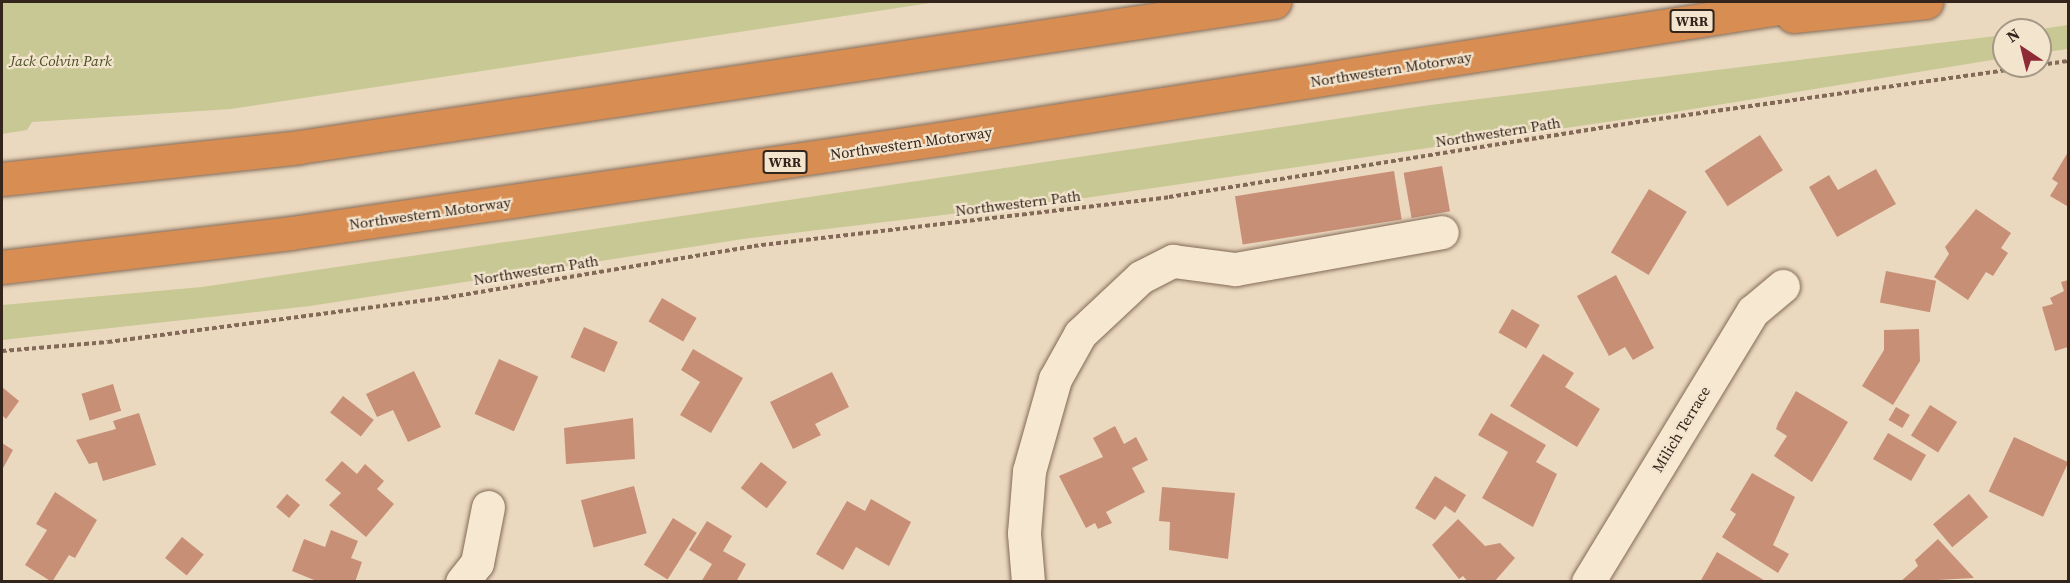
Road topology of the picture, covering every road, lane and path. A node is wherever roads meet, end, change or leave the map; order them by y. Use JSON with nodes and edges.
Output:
{"nodes":[{"id":1,"x":1274,"y":2,"type":"edge"},
{"id":2,"x":1817,"y":2,"type":"edge"},
{"id":3,"x":1926,"y":2,"type":"edge"},
{"id":4,"x":1567,"y":41,"type":"junction"},
{"id":5,"x":2068,"y":61,"type":"edge"},
{"id":6,"x":2052,"y":63,"type":"edge"},
{"id":7,"x":1992,"y":72,"type":"edge"},
{"id":8,"x":2,"y":179,"type":"edge"},
{"id":9,"x":1443,"y":232,"type":"dead end"},
{"id":10,"x":2,"y":267,"type":"edge"},
{"id":11,"x":1784,"y":286,"type":"dead end"},
{"id":12,"x":2,"y":351,"type":"edge"},
{"id":13,"x":488,"y":507,"type":"dead end"},
{"id":14,"x":462,"y":582,"type":"edge"},
{"id":15,"x":1028,"y":582,"type":"edge"},
{"id":16,"x":1588,"y":582,"type":"edge"}],
"edges":[{"from":1,"to":8,"type":"highway"},
{"from":2,"to":4,"type":"highway","name":"Northwestern Motorway","number":"WRR"},
{"from":3,"to":4,"type":"highway"},
{"from":4,"to":10,"type":"highway","name":"Northwestern Motorway","number":"WRR"},
{"from":5,"to":6,"type":"path"},
{"from":7,"to":12,"type":"path","name":"Northwestern Path"},
{"from":9,"to":15,"type":"street"},
{"from":11,"to":16,"type":"street","name":"Milich Terrace"},
{"from":13,"to":14,"type":"street"}]}
